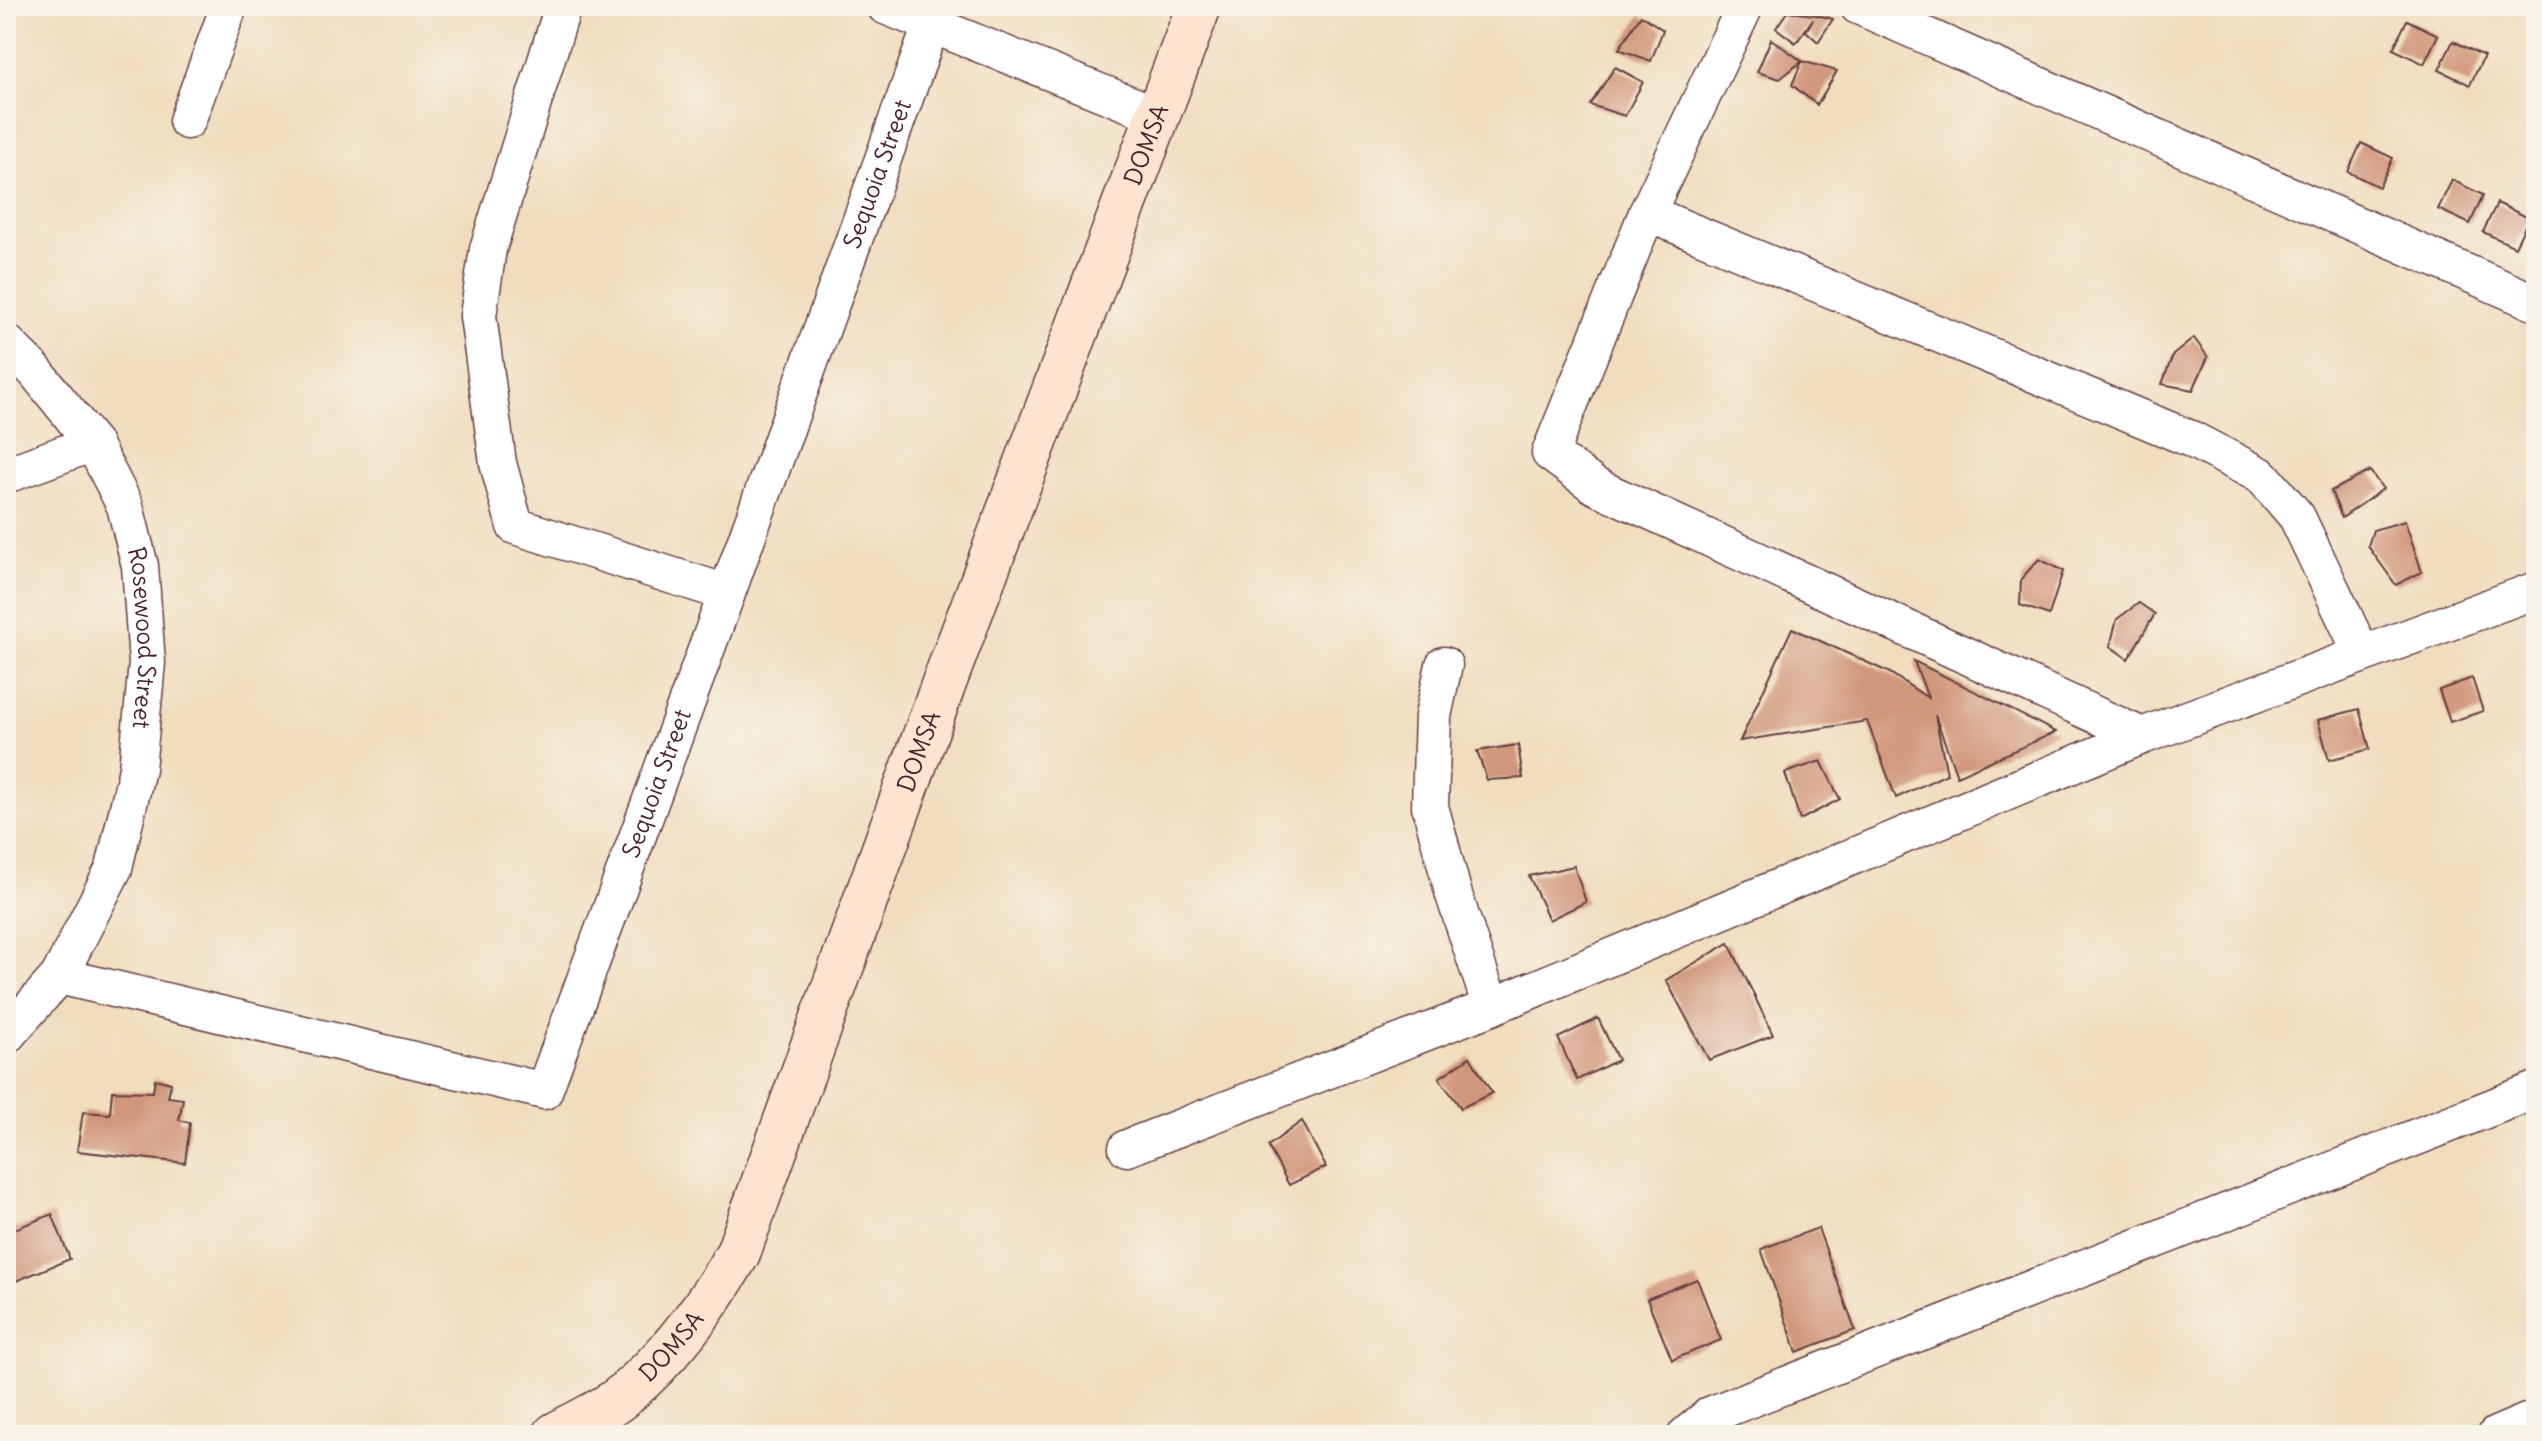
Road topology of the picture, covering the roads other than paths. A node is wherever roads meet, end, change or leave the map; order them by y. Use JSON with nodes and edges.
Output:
{"nodes":[{"id":1,"x":229,"y":6,"type":"edge"},
{"id":2,"x":563,"y":6,"type":"edge"},
{"id":3,"x":885,"y":6,"type":"edge"},
{"id":4,"x":1199,"y":6,"type":"edge"},
{"id":5,"x":1745,"y":6,"type":"edge"},
{"id":6,"x":1858,"y":6,"type":"edge"},
{"id":7,"x":934,"y":15,"type":"edge"},
{"id":8,"x":1157,"y":115,"type":"junction"},
{"id":9,"x":187,"y":121,"type":"dead end"},
{"id":10,"x":1647,"y":213,"type":"junction"},
{"id":11,"x":2536,"y":303,"type":"edge"},
{"id":12,"x":6,"y":342,"type":"edge"},
{"id":13,"x":93,"y":443,"type":"junction"},
{"id":14,"x":6,"y":475,"type":"edge"},
{"id":15,"x":2536,"y":590,"type":"edge"},
{"id":16,"x":727,"y":593,"type":"junction"},
{"id":17,"x":2362,"y":654,"type":"junction"},
{"id":18,"x":1444,"y":665,"type":"dead end"},
{"id":19,"x":2142,"y":736,"type":"junction"},
{"id":20,"x":59,"y":976,"type":"junction"},
{"id":21,"x":1491,"y":1007,"type":"junction"},
{"id":22,"x":6,"y":1036,"type":"edge"},
{"id":23,"x":2536,"y":1090,"type":"edge"},
{"id":24,"x":1127,"y":1148,"type":"dead end"},
{"id":25,"x":2536,"y":1418,"type":"edge"},
{"id":26,"x":555,"y":1435,"type":"edge"},
{"id":27,"x":1686,"y":1435,"type":"edge"},
{"id":28,"x":2496,"y":1435,"type":"edge"}],
"edges":[{"from":1,"to":9,"type":"street"},
{"from":2,"to":16,"type":"street"},
{"from":3,"to":7,"type":"street"},
{"from":4,"to":8,"type":"main road","name":"DOMSA"},
{"from":5,"to":10,"type":"street"},
{"from":6,"to":11,"type":"street"},
{"from":7,"to":8,"type":"street"},
{"from":7,"to":16,"type":"street","name":"Sequoia Street"},
{"from":8,"to":26,"type":"main road","name":"DOMSA"},
{"from":10,"to":17,"type":"street"},
{"from":10,"to":19,"type":"street"},
{"from":12,"to":13,"type":"street","name":"Rosewood Street"},
{"from":13,"to":14,"type":"street"},
{"from":13,"to":20,"type":"street","name":"Rosewood Street"},
{"from":15,"to":17,"type":"street"},
{"from":16,"to":20,"type":"street","name":"Sequoia Street"},
{"from":17,"to":19,"type":"street"},
{"from":18,"to":21,"type":"street"},
{"from":19,"to":21,"type":"street"},
{"from":20,"to":22,"type":"street","name":"Rosewood Street"},
{"from":21,"to":24,"type":"street"},
{"from":23,"to":27,"type":"street"},
{"from":25,"to":28,"type":"street"}]}
